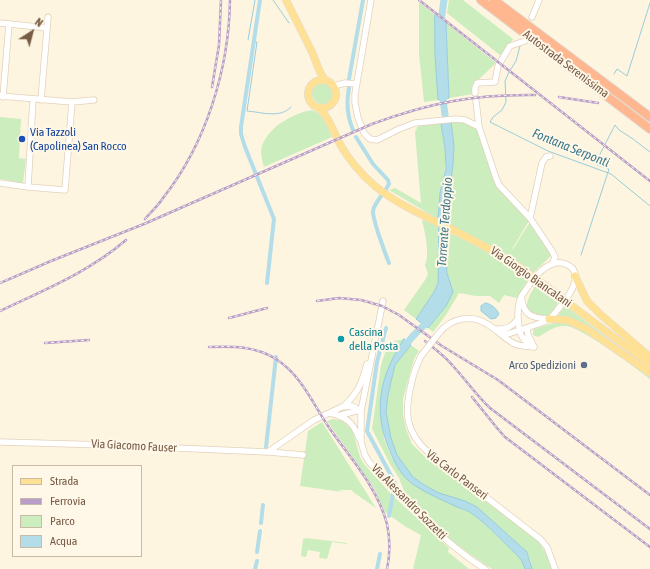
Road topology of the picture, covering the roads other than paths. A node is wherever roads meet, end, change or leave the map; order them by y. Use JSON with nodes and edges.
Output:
{"nodes":[{"id":1,"x":286,"y":0,"type":"edge"},
{"id":2,"x":372,"y":0,"type":"edge"},
{"id":3,"x":481,"y":0,"type":"edge"},
{"id":4,"x":494,"y":0,"type":"edge"},
{"id":5,"x":539,"y":0,"type":"edge"},
{"id":6,"x":48,"y":17,"type":"dead end"},
{"id":7,"x":532,"y":17,"type":"dead end"},
{"id":8,"x":0,"y":23,"type":"edge"},
{"id":9,"x":9,"y":24,"type":"junction"},
{"id":10,"x":47,"y":28,"type":"junction"},
{"id":11,"x":524,"y":35,"type":"junction"},
{"id":12,"x":308,"y":43,"type":"junction"},
{"id":13,"x":325,"y":80,"type":"junction"},
{"id":14,"x":312,"y":84,"type":"junction"},
{"id":15,"x":356,"y":84,"type":"junction"},
{"id":16,"x":334,"y":86,"type":"junction"},
{"id":17,"x":475,"y":93,"type":"dead end"},
{"id":18,"x":1,"y":97,"type":"edge"},
{"id":19,"x":34,"y":99,"type":"junction"},
{"id":20,"x":41,"y":100,"type":"junction"},
{"id":21,"x":94,"y":100,"type":"dead end"},
{"id":22,"x":476,"y":101,"type":"dead end"},
{"id":23,"x":72,"y":102,"type":"junction"},
{"id":24,"x":330,"y":106,"type":"junction"},
{"id":25,"x":318,"y":108,"type":"junction"},
{"id":26,"x":650,"y":117,"type":"edge"},
{"id":27,"x":479,"y":127,"type":"junction"},
{"id":28,"x":650,"y":129,"type":"edge"},
{"id":29,"x":336,"y":137,"type":"junction"},
{"id":30,"x":550,"y":156,"type":"dead end"},
{"id":31,"x":0,"y":183,"type":"edge"},
{"id":32,"x":28,"y":187,"type":"junction"},
{"id":33,"x":530,"y":218,"type":"junction"},
{"id":34,"x":553,"y":263,"type":"junction"},
{"id":35,"x":575,"y":276,"type":"junction"},
{"id":36,"x":521,"y":297,"type":"junction"},
{"id":37,"x":383,"y":301,"type":"dead end"},
{"id":38,"x":518,"y":319,"type":"junction"},
{"id":39,"x":549,"y":319,"type":"junction"},
{"id":40,"x":495,"y":329,"type":"junction"},
{"id":41,"x":527,"y":329,"type":"junction"},
{"id":42,"x":520,"y":331,"type":"junction"},
{"id":43,"x":534,"y":347,"type":"junction"},
{"id":44,"x":372,"y":357,"type":"junction"},
{"id":45,"x":650,"y":357,"type":"edge"},
{"id":46,"x":650,"y":364,"type":"edge"},
{"id":47,"x":650,"y":373,"type":"edge"},
{"id":48,"x":342,"y":407,"type":"junction"},
{"id":49,"x":361,"y":411,"type":"junction"},
{"id":50,"x":330,"y":413,"type":"junction"},
{"id":51,"x":341,"y":416,"type":"junction"},
{"id":52,"x":0,"y":442,"type":"edge"},
{"id":53,"x":361,"y":442,"type":"junction"},
{"id":54,"x":268,"y":452,"type":"junction"},
{"id":55,"x":303,"y":455,"type":"dead end"},
{"id":56,"x":485,"y":569,"type":"edge"},
{"id":57,"x":555,"y":569,"type":"edge"}],
"edges":[{"from":1,"to":12,"type":"main road"},
{"from":2,"to":15,"type":"street"},
{"from":3,"to":11,"type":"highway","name":"Autostrada Serenissima"},
{"from":4,"to":11,"type":"highway","name":"Autostrada Serenissima"},
{"from":5,"to":7,"type":"street"},
{"from":6,"to":10,"type":"street"},
{"from":8,"to":9,"type":"street"},
{"from":9,"to":10,"type":"street"},
{"from":9,"to":18,"type":"street"},
{"from":10,"to":20,"type":"street"},
{"from":11,"to":17,"type":"street"},
{"from":11,"to":26,"type":"highway","name":"Autostrada Serenissima"},
{"from":11,"to":28,"type":"highway","name":"Autostrada Serenissima"},
{"from":12,"to":13,"type":"main road"},
{"from":12,"to":14,"type":"main road"},
{"from":13,"to":14,"type":"main road"},
{"from":13,"to":16,"type":"main road"},
{"from":14,"to":25,"type":"main road"},
{"from":15,"to":16,"type":"street"},
{"from":15,"to":27,"type":"street"},
{"from":16,"to":24,"type":"main road"},
{"from":18,"to":19,"type":"street"},
{"from":19,"to":20,"type":"street"},
{"from":19,"to":32,"type":"street"},
{"from":20,"to":23,"type":"street"},
{"from":21,"to":23,"type":"street"},
{"from":22,"to":27,"type":"street"},
{"from":23,"to":32,"type":"street"},
{"from":24,"to":25,"type":"main road"},
{"from":24,"to":29,"type":"main road"},
{"from":25,"to":29,"type":"main road"},
{"from":27,"to":33,"type":"street"},
{"from":29,"to":46,"type":"main road","name":"Via Giorgio Biancalani","bridge":true},
{"from":30,"to":33,"type":"street"},
{"from":31,"to":32,"type":"street"},
{"from":33,"to":34,"type":"street"},
{"from":34,"to":35,"type":"street"},
{"from":34,"to":36,"type":"street"},
{"from":35,"to":39,"type":"street"},
{"from":35,"to":45,"type":"main road"},
{"from":36,"to":38,"type":"street"},
{"from":36,"to":39,"type":"street"},
{"from":37,"to":44,"type":"street","name":"Via Alessandro Sozzetti"},
{"from":38,"to":40,"type":"street"},
{"from":38,"to":42,"type":"street"},
{"from":39,"to":41,"type":"street","name":"Via Carlo Panseri"},
{"from":39,"to":47,"type":"main road"},
{"from":40,"to":42,"type":"street","name":"Via Carlo Panseri"},
{"from":40,"to":43,"type":"street","name":"Via Carlo Panseri"},
{"from":40,"to":57,"type":"street","name":"Via Carlo Panseri","bridge":true},
{"from":41,"to":42,"type":"street","name":"Via Carlo Panseri"},
{"from":41,"to":43,"type":"street"},
{"from":42,"to":43,"type":"street"},
{"from":44,"to":48,"type":"street"},
{"from":44,"to":49,"type":"street","name":"Via Alessandro Sozzetti"},
{"from":48,"to":49,"type":"street"},
{"from":48,"to":50,"type":"street"},
{"from":49,"to":51,"type":"street"},
{"from":49,"to":53,"type":"street","name":"Via Alessandro Sozzetti"},
{"from":50,"to":51,"type":"street"},
{"from":50,"to":54,"type":"street"},
{"from":51,"to":53,"type":"street"},
{"from":52,"to":54,"type":"street","name":"Via Giacomo Fauser"},
{"from":53,"to":56,"type":"street","name":"Via Alessandro Sozzetti"},
{"from":54,"to":55,"type":"street","name":"Via Giacomo Fauser"}]}
